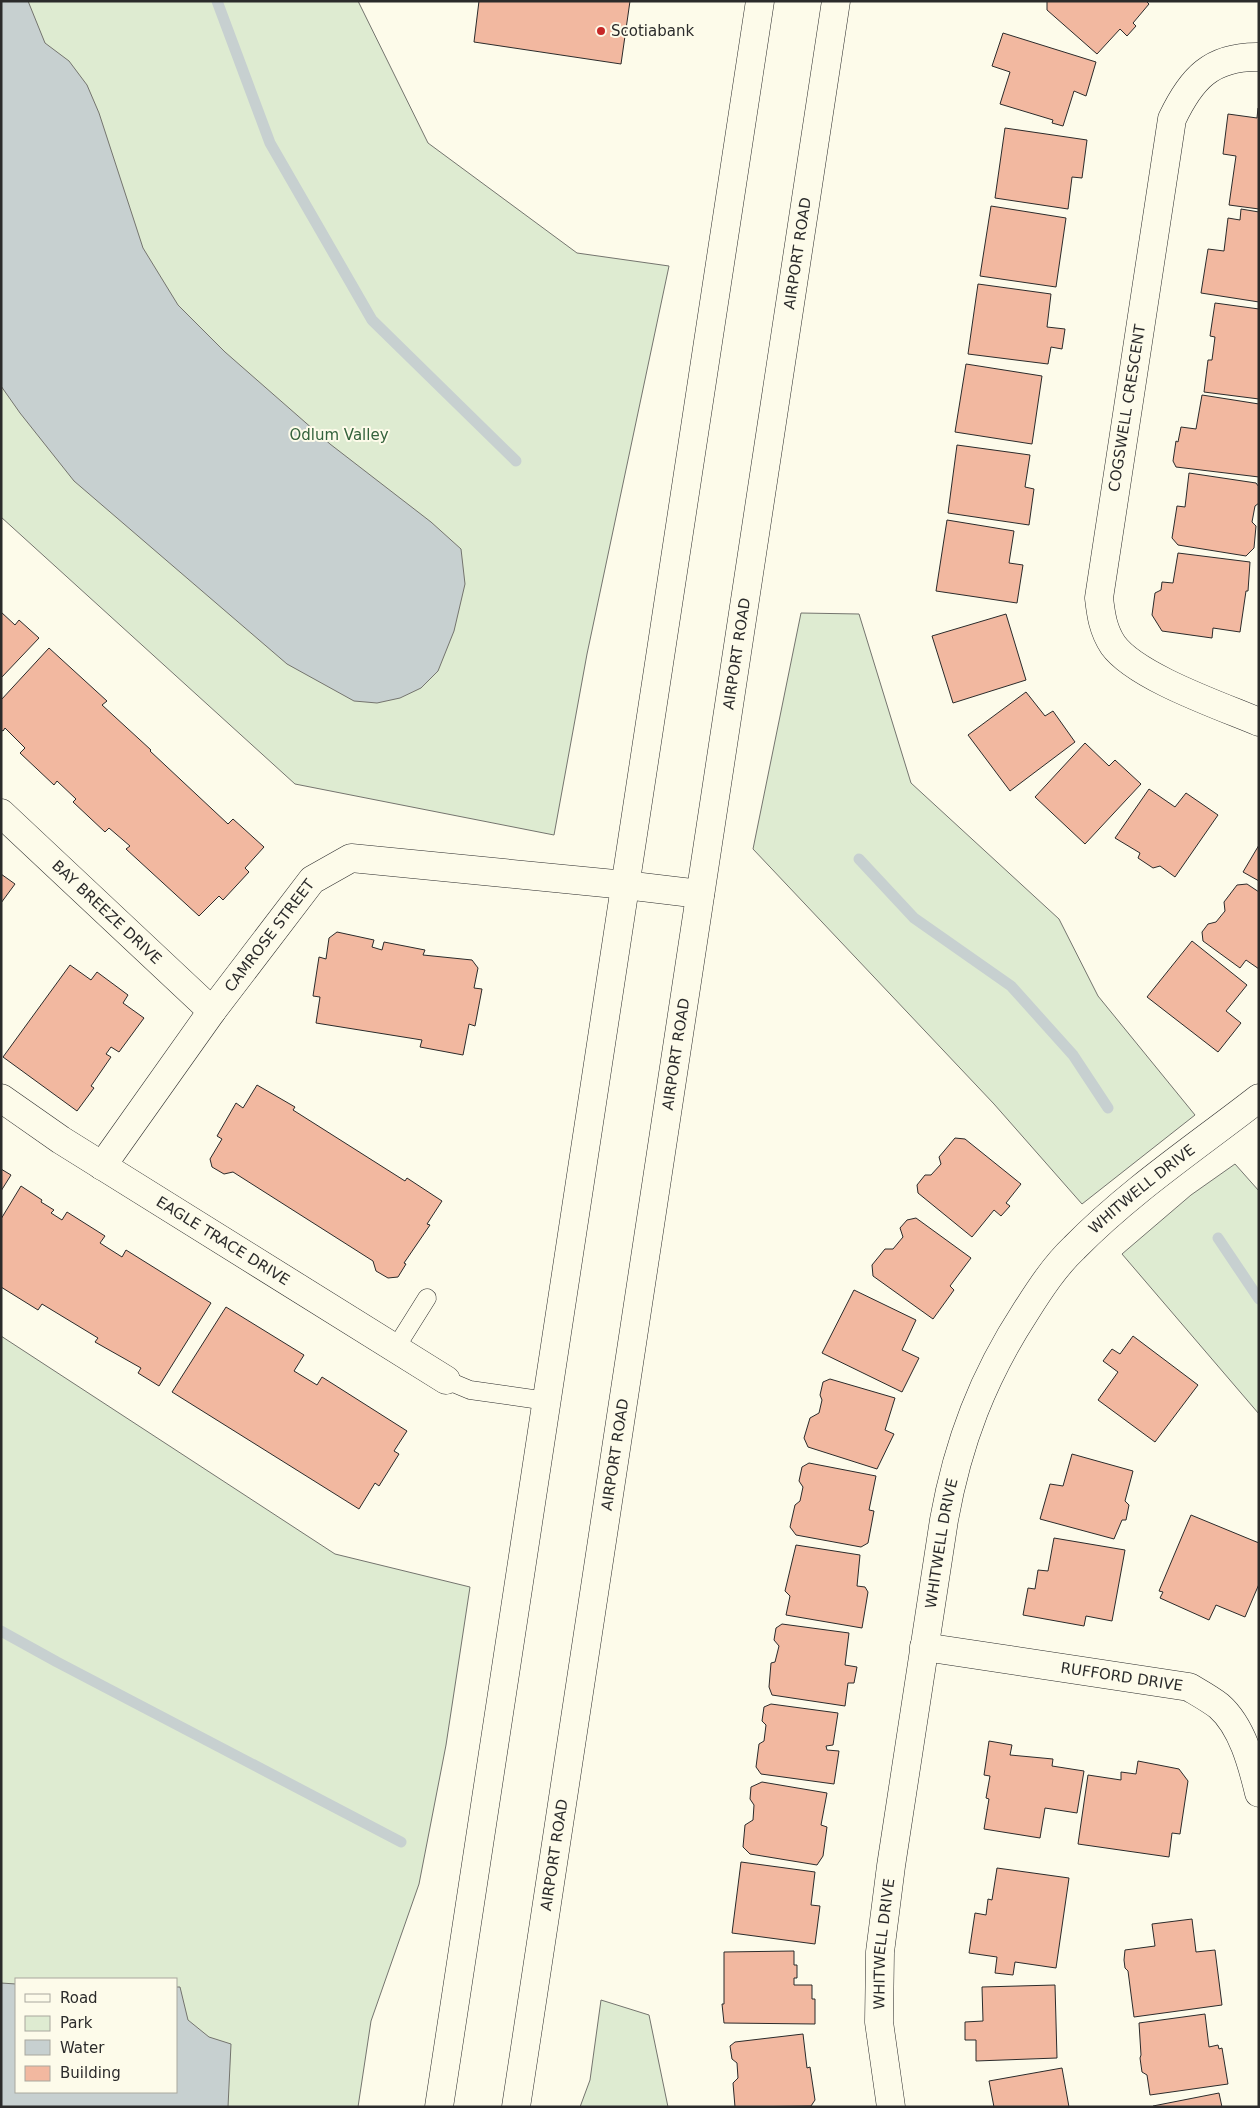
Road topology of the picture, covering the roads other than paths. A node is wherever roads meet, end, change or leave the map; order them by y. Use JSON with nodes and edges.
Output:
{"nodes":[{"id":1,"x":760,"y":1,"type":"edge"},
{"id":2,"x":836,"y":1,"type":"edge"},
{"id":3,"x":1259,"y":57,"type":"edge"},
{"id":4,"x":1259,"y":722,"type":"edge"},
{"id":5,"x":1,"y":813,"type":"edge"},
{"id":6,"x":625,"y":885,"type":"junction"},
{"id":7,"x":700,"y":894,"type":"junction"},
{"id":8,"x":212,"y":1011,"type":"junction"},
{"id":9,"x":1,"y":1098,"type":"edge"},
{"id":10,"x":1259,"y":1098,"type":"edge"},
{"id":11,"x":102,"y":1166,"type":"junction"},
{"id":12,"x":426,"y":1298,"type":"dead end"},
{"id":13,"x":395,"y":1349,"type":"junction"},
{"id":14,"x":446,"y":1380,"type":"joint"},
{"id":15,"x":547,"y":1401,"type":"junction"},
{"id":16,"x":924,"y":1647,"type":"junction"},
{"id":17,"x":1259,"y":1793,"type":"edge"},
{"id":18,"x":440,"y":2107,"type":"edge"},
{"id":19,"x":516,"y":2107,"type":"edge"},
{"id":20,"x":891,"y":2107,"type":"edge"}],
"edges":[{"from":1,"to":6,"type":"main road"},
{"from":2,"to":7,"type":"main road","name":"AIRPORT ROAD"},
{"from":3,"to":4,"type":"main road","name":"COGSWELL CRESCENT"},
{"from":5,"to":8,"type":"main road","name":"BAY BREEZE DRIVE"},
{"from":6,"to":7,"type":"main road","name":"CAMROSE STREET"},
{"from":6,"to":8,"type":"main road","name":"CAMROSE STREET"},
{"from":6,"to":15,"type":"main road"},
{"from":7,"to":19,"type":"main road","name":"AIRPORT ROAD"},
{"from":8,"to":11,"type":"main road","name":"CAMROSE STREET"},
{"from":9,"to":11,"type":"main road","name":"EAGLE TRACE DRIVE"},
{"from":10,"to":16,"type":"main road","name":"WHITWELL DRIVE"},
{"from":11,"to":13,"type":"main road","name":"EAGLE TRACE DRIVE"},
{"from":12,"to":13,"type":"lane"},
{"from":13,"to":14,"type":"main road","name":"EAGLE TRACE DRIVE"},
{"from":14,"to":15,"type":"lane"},
{"from":15,"to":18,"type":"main road"},
{"from":16,"to":17,"type":"main road","name":"RUFFORD DRIVE"},
{"from":16,"to":20,"type":"main road","name":"WHITWELL DRIVE"}]}
